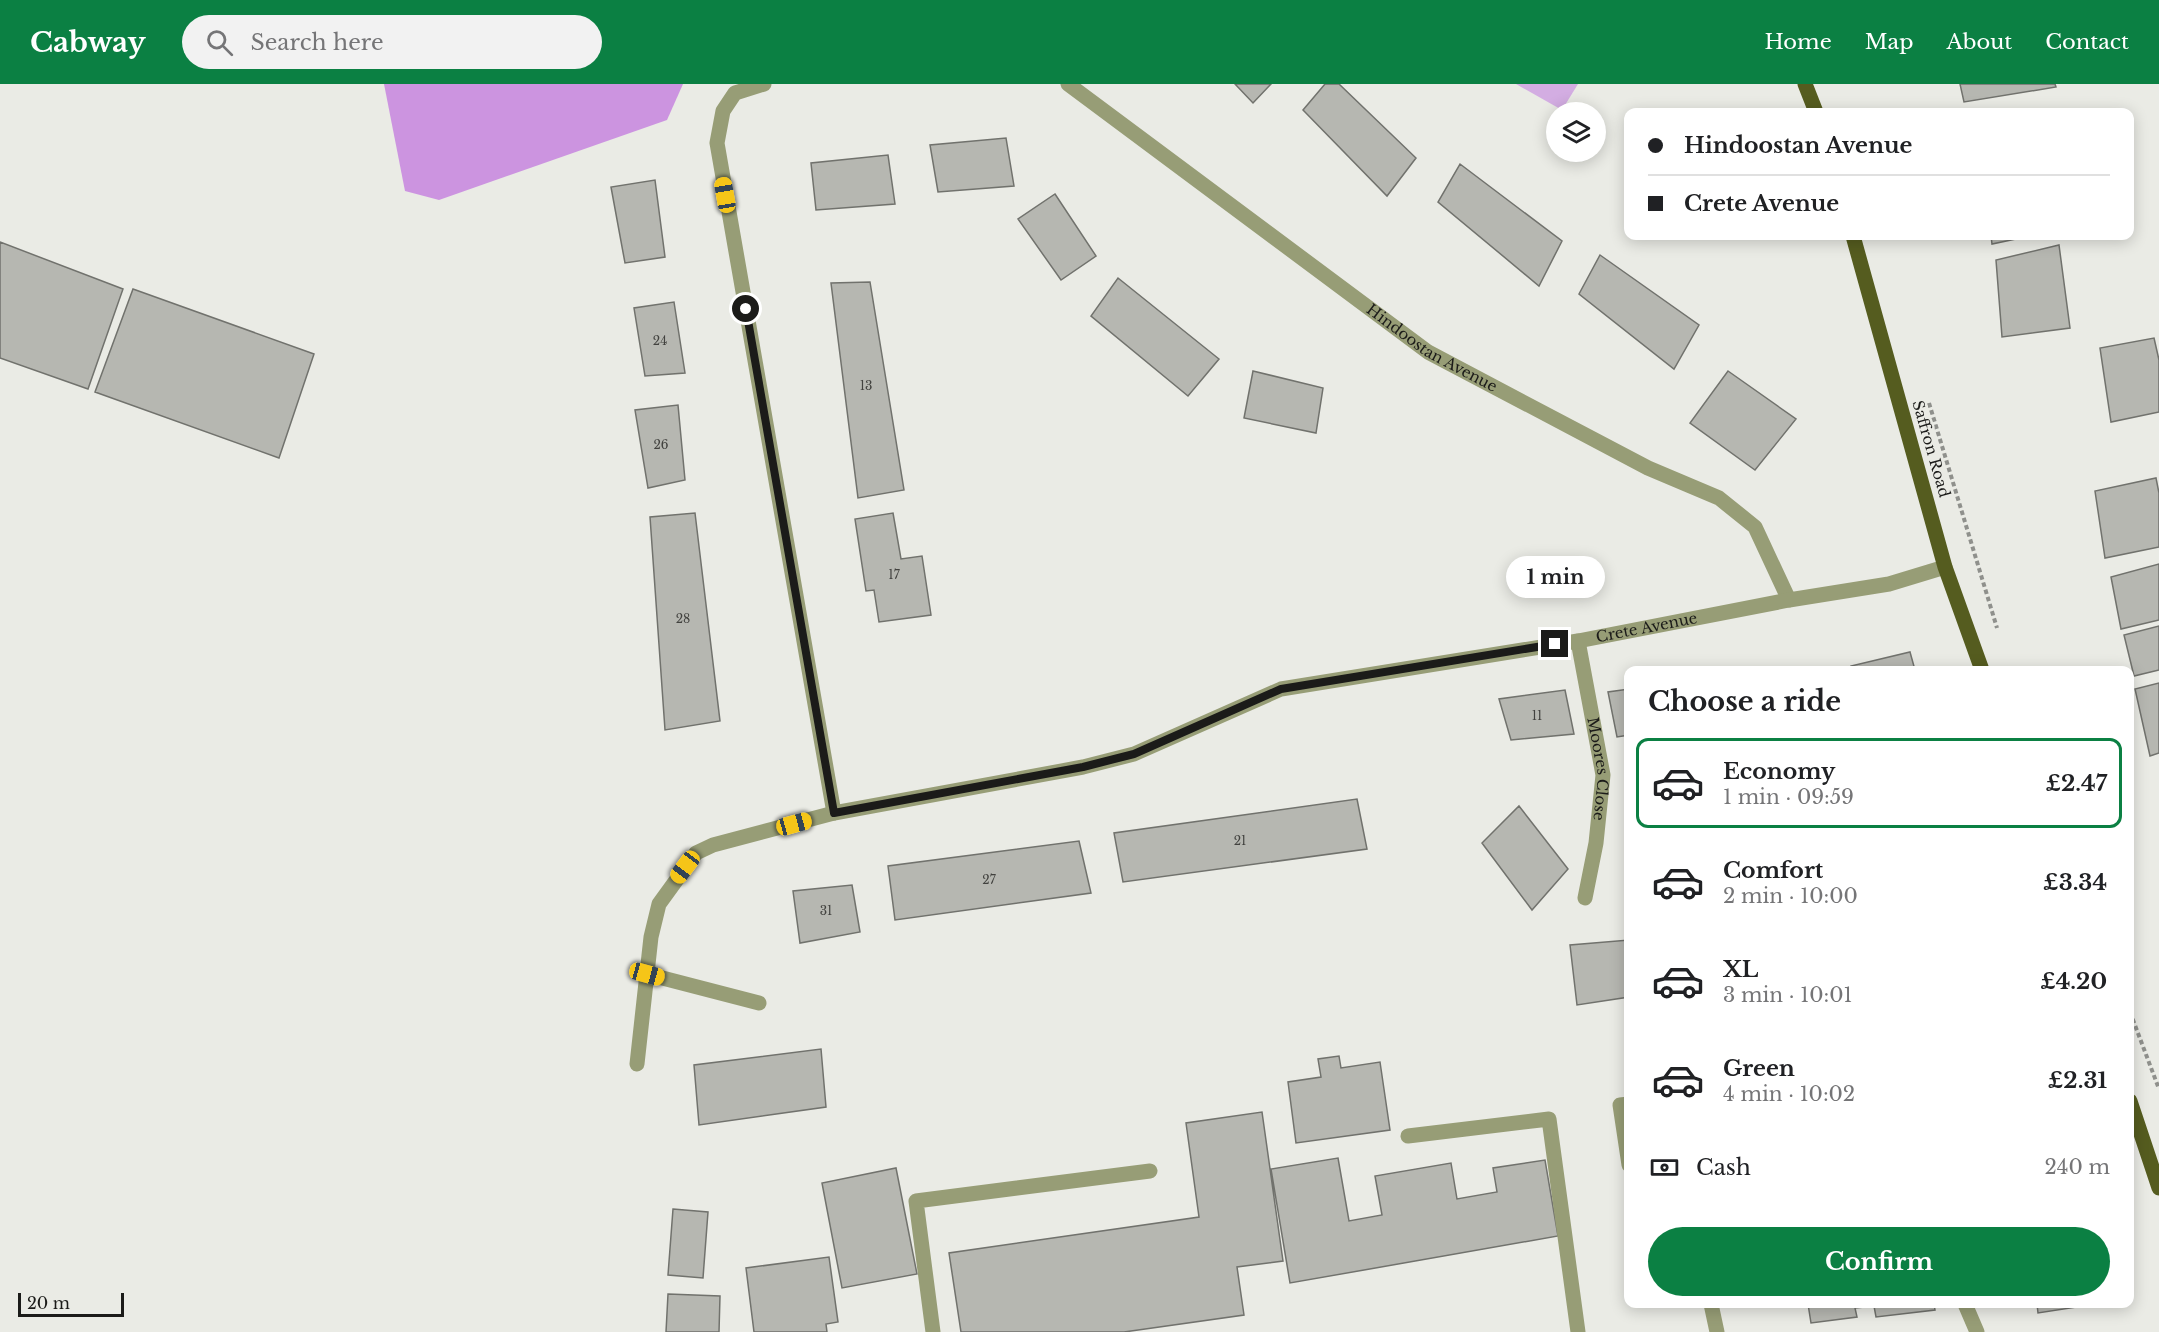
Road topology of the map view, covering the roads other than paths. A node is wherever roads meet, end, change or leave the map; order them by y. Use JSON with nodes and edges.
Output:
{"nodes":[{"id":1,"x":764,"y":84,"type":"edge"},
{"id":2,"x":1068,"y":84,"type":"edge"},
{"id":3,"x":1805,"y":84,"type":"edge"},
{"id":4,"x":1814,"y":108,"type":"edge"},
{"id":5,"x":1854,"y":240,"type":"edge"},
{"id":6,"x":1946,"y":567,"type":"junction"},
{"id":7,"x":1789,"y":600,"type":"junction"},
{"id":8,"x":1578,"y":641,"type":"junction"},
{"id":9,"x":1981,"y":666,"type":"edge"},
{"id":10,"x":834,"y":813,"type":"junction"},
{"id":11,"x":1585,"y":898,"type":"dead end"},
{"id":12,"x":647,"y":974,"type":"junction"},
{"id":13,"x":759,"y":1003,"type":"dead end"},
{"id":14,"x":637,"y":1064,"type":"dead end"},
{"id":15,"x":1624,"y":1105,"type":"edge"},
{"id":16,"x":2134,"y":1113,"type":"edge"},
{"id":17,"x":1624,"y":1132,"type":"edge"},
{"id":18,"x":1408,"y":1136,"type":"dead end"},
{"id":19,"x":1150,"y":1172,"type":"dead end"},
{"id":20,"x":2159,"y":1188,"type":"edge"},
{"id":21,"x":1712,"y":1308,"type":"edge"},
{"id":22,"x":1967,"y":1308,"type":"edge"},
{"id":23,"x":933,"y":1332,"type":"edge"},
{"id":24,"x":1578,"y":1332,"type":"edge"},
{"id":25,"x":1717,"y":1332,"type":"edge"},
{"id":26,"x":1977,"y":1332,"type":"edge"}],
"edges":[{"from":1,"to":10,"type":"street"},
{"from":2,"to":7,"type":"street","name":"Hindoostan Avenue"},
{"from":3,"to":4,"type":"main road"},
{"from":5,"to":6,"type":"main road","name":"Saffron Road"},
{"from":6,"to":7,"type":"street","name":"Crete Avenue"},
{"from":6,"to":9,"type":"main road","name":"Saffron Road"},
{"from":7,"to":8,"type":"street","name":"Crete Avenue"},
{"from":8,"to":10,"type":"street","name":"Crete Avenue"},
{"from":8,"to":11,"type":"street","name":"Moores Close"},
{"from":10,"to":12,"type":"street","name":"Crete Avenue"},
{"from":12,"to":13,"type":"street"},
{"from":12,"to":14,"type":"street","name":"Crete Avenue"},
{"from":15,"to":17,"type":"street"},
{"from":16,"to":20,"type":"main road"},
{"from":18,"to":24,"type":"street"},
{"from":19,"to":23,"type":"street"},
{"from":21,"to":25,"type":"street"},
{"from":22,"to":26,"type":"street"}]}
